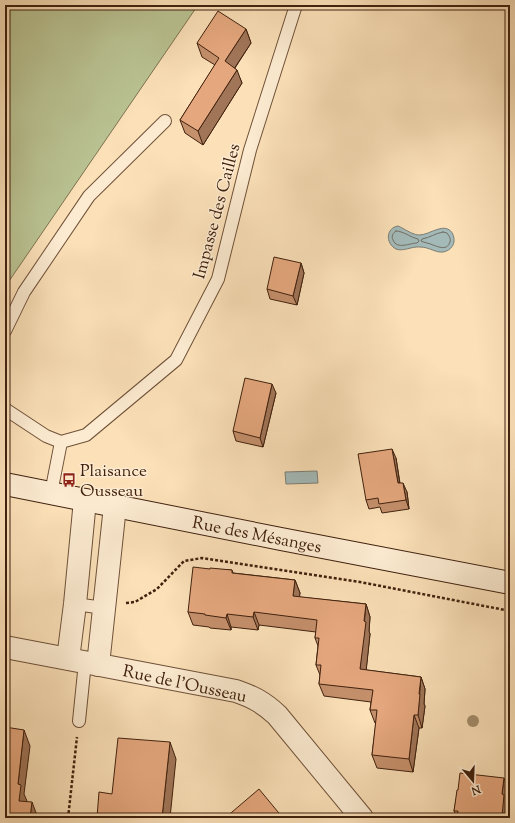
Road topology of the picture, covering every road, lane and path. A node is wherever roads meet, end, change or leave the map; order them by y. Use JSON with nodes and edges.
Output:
{"nodes":[{"id":1,"x":296,"y":5,"type":"edge"},
{"id":2,"x":165,"y":121,"type":"dead end"},
{"id":3,"x":5,"y":331,"type":"edge"},
{"id":4,"x":5,"y":409,"type":"edge"},
{"id":5,"x":61,"y":442,"type":"junction"},
{"id":6,"x":5,"y":484,"type":"edge"},
{"id":7,"x":51,"y":493,"type":"junction"},
{"id":8,"x":85,"y":500,"type":"junction"},
{"id":9,"x":115,"y":506,"type":"junction"},
{"id":10,"x":510,"y":583,"type":"edge"},
{"id":11,"x":75,"y":604,"type":"junction"},
{"id":12,"x":104,"y":608,"type":"junction"},
{"id":13,"x":510,"y":611,"type":"edge"},
{"id":14,"x":5,"y":647,"type":"edge"},
{"id":15,"x":84,"y":662,"type":"junction"},
{"id":16,"x":79,"y":721,"type":"joint"},
{"id":17,"x":68,"y":818,"type":"edge"},
{"id":18,"x":362,"y":818,"type":"edge"}],
"edges":[{"from":1,"to":5,"type":"lane","name":"Impasse des Cailles"},
{"from":2,"to":3,"type":"lane"},
{"from":4,"to":5,"type":"lane"},
{"from":5,"to":7,"type":"lane"},
{"from":6,"to":7,"type":"street","name":"Rue des Mésanges"},
{"from":7,"to":8,"type":"street","name":"Rue des Mésanges"},
{"from":8,"to":9,"type":"street","name":"Rue des Mésanges"},
{"from":8,"to":11,"type":"street"},
{"from":9,"to":10,"type":"street","name":"Rue des Mésanges"},
{"from":9,"to":12,"type":"street"},
{"from":11,"to":12,"type":"lane"},
{"from":11,"to":15,"type":"street"},
{"from":12,"to":13,"type":"path"},
{"from":12,"to":15,"type":"street"},
{"from":14,"to":15,"type":"street","name":"Rue de l'Ousseau"},
{"from":15,"to":16,"type":"lane"},
{"from":15,"to":18,"type":"street","name":"Rue de l'Ousseau"},
{"from":16,"to":17,"type":"path"}]}
